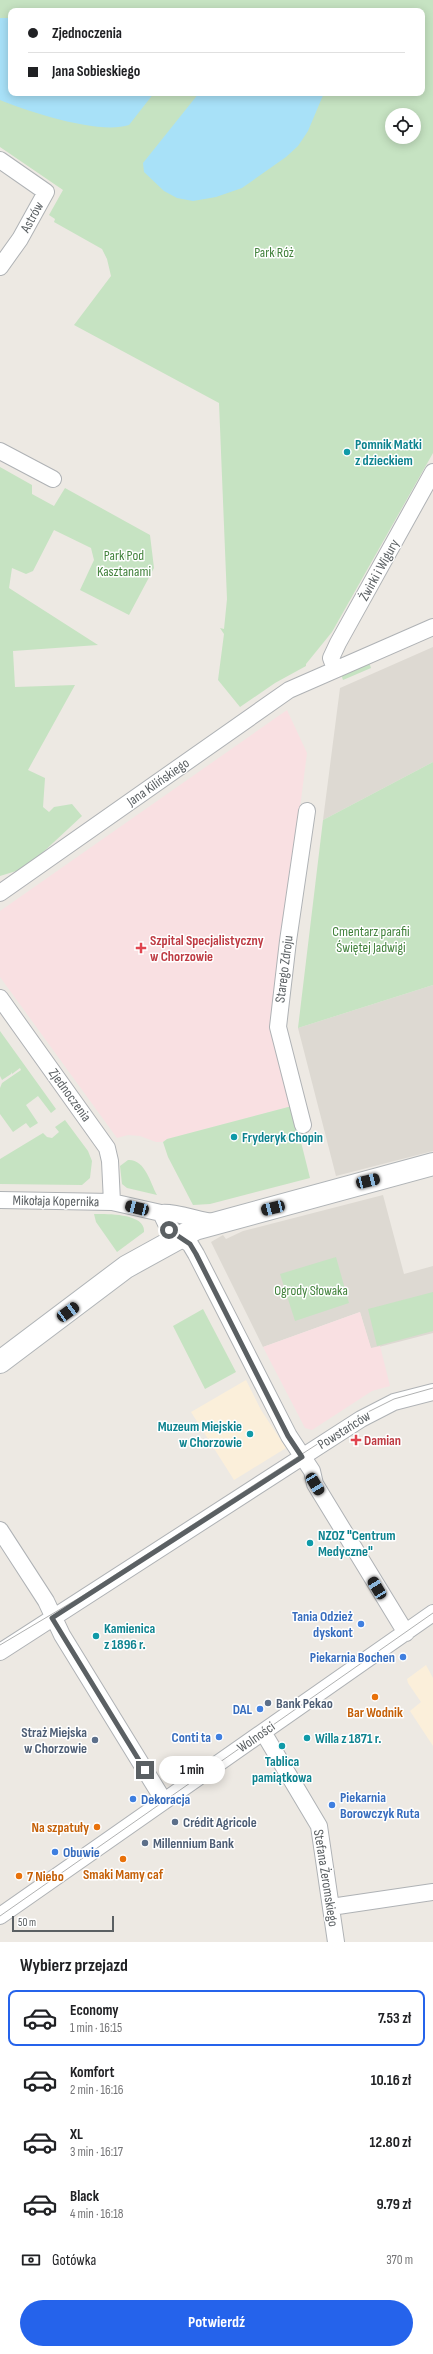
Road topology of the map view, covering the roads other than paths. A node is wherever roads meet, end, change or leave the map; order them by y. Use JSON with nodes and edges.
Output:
{"nodes":[{"id":1,"x":0,"y":160,"type":"edge"},
{"id":2,"x":0,"y":267,"type":"edge"},
{"id":3,"x":0,"y":451,"type":"edge"},
{"id":4,"x":433,"y":472,"type":"edge"},
{"id":5,"x":53,"y":479,"type":"dead end"},
{"id":6,"x":433,"y":627,"type":"edge"},
{"id":7,"x":335,"y":669,"type":"junction"},
{"id":8,"x":307,"y":811,"type":"dead end"},
{"id":9,"x":0,"y":893,"type":"edge"},
{"id":10,"x":0,"y":998,"type":"edge"},
{"id":11,"x":303,"y":1125,"type":"dead end"},
{"id":12,"x":433,"y":1164,"type":"edge"},
{"id":13,"x":0,"y":1200,"type":"edge"},
{"id":14,"x":112,"y":1202,"type":"junction"},
{"id":15,"x":160,"y":1214,"type":"junction"},
{"id":16,"x":215,"y":1222,"type":"junction"},
{"id":17,"x":181,"y":1237,"type":"junction"},
{"id":18,"x":0,"y":1362,"type":"edge"},
{"id":19,"x":433,"y":1392,"type":"edge"},
{"id":20,"x":302,"y":1457,"type":"junction"},
{"id":21,"x":0,"y":1530,"type":"edge"},
{"id":22,"x":433,"y":1613,"type":"edge"},
{"id":23,"x":52,"y":1618,"type":"junction"},
{"id":24,"x":406,"y":1633,"type":"junction"},
{"id":25,"x":0,"y":1652,"type":"edge"},
{"id":26,"x":263,"y":1732,"type":"junction"},
{"id":27,"x":164,"y":1801,"type":"junction"},
{"id":28,"x":433,"y":1892,"type":"edge"},
{"id":29,"x":331,"y":1907,"type":"junction"},
{"id":30,"x":0,"y":1916,"type":"edge"},
{"id":31,"x":336,"y":1942,"type":"edge"}],
"edges":[{"from":1,"to":2,"type":"street","name":"Astrów"},
{"from":3,"to":5,"type":"street"},
{"from":4,"to":7,"type":"street","name":"Żwirki i Wigury"},
{"from":6,"to":7,"type":"street","name":"Jana Kilińskiego"},
{"from":7,"to":9,"type":"street","name":"Jana Kilińskiego"},
{"from":8,"to":11,"type":"street","name":"Starego Zdroju"},
{"from":10,"to":14,"type":"street","name":"Zjednoczenia"},
{"from":12,"to":16,"type":"street"},
{"from":13,"to":14,"type":"street","name":"Mikołaja Kopernika"},
{"from":14,"to":15,"type":"street","name":"Mikołaja Kopernika"},
{"from":15,"to":16,"type":"street","name":"Mikołaja Kopernika"},
{"from":15,"to":17,"type":"street"},
{"from":16,"to":17,"type":"street"},
{"from":17,"to":18,"type":"street"},
{"from":17,"to":20,"type":"street"},
{"from":19,"to":20,"type":"street","name":"Powstańców"},
{"from":20,"to":23,"type":"street","name":"Powstańców"},
{"from":20,"to":24,"type":"street"},
{"from":21,"to":23,"type":"street"},
{"from":22,"to":24,"type":"street","name":"Wolności"},
{"from":23,"to":25,"type":"street","name":"Powstańców"},
{"from":23,"to":27,"type":"street"},
{"from":24,"to":26,"type":"street","name":"Wolności"},
{"from":26,"to":27,"type":"street","name":"Wolności"},
{"from":26,"to":29,"type":"street","name":"Stefana Żeromskiego"},
{"from":27,"to":30,"type":"street","name":"Wolności"},
{"from":28,"to":29,"type":"street"},
{"from":29,"to":31,"type":"street","name":"Stefana Żeromskiego"}]}
